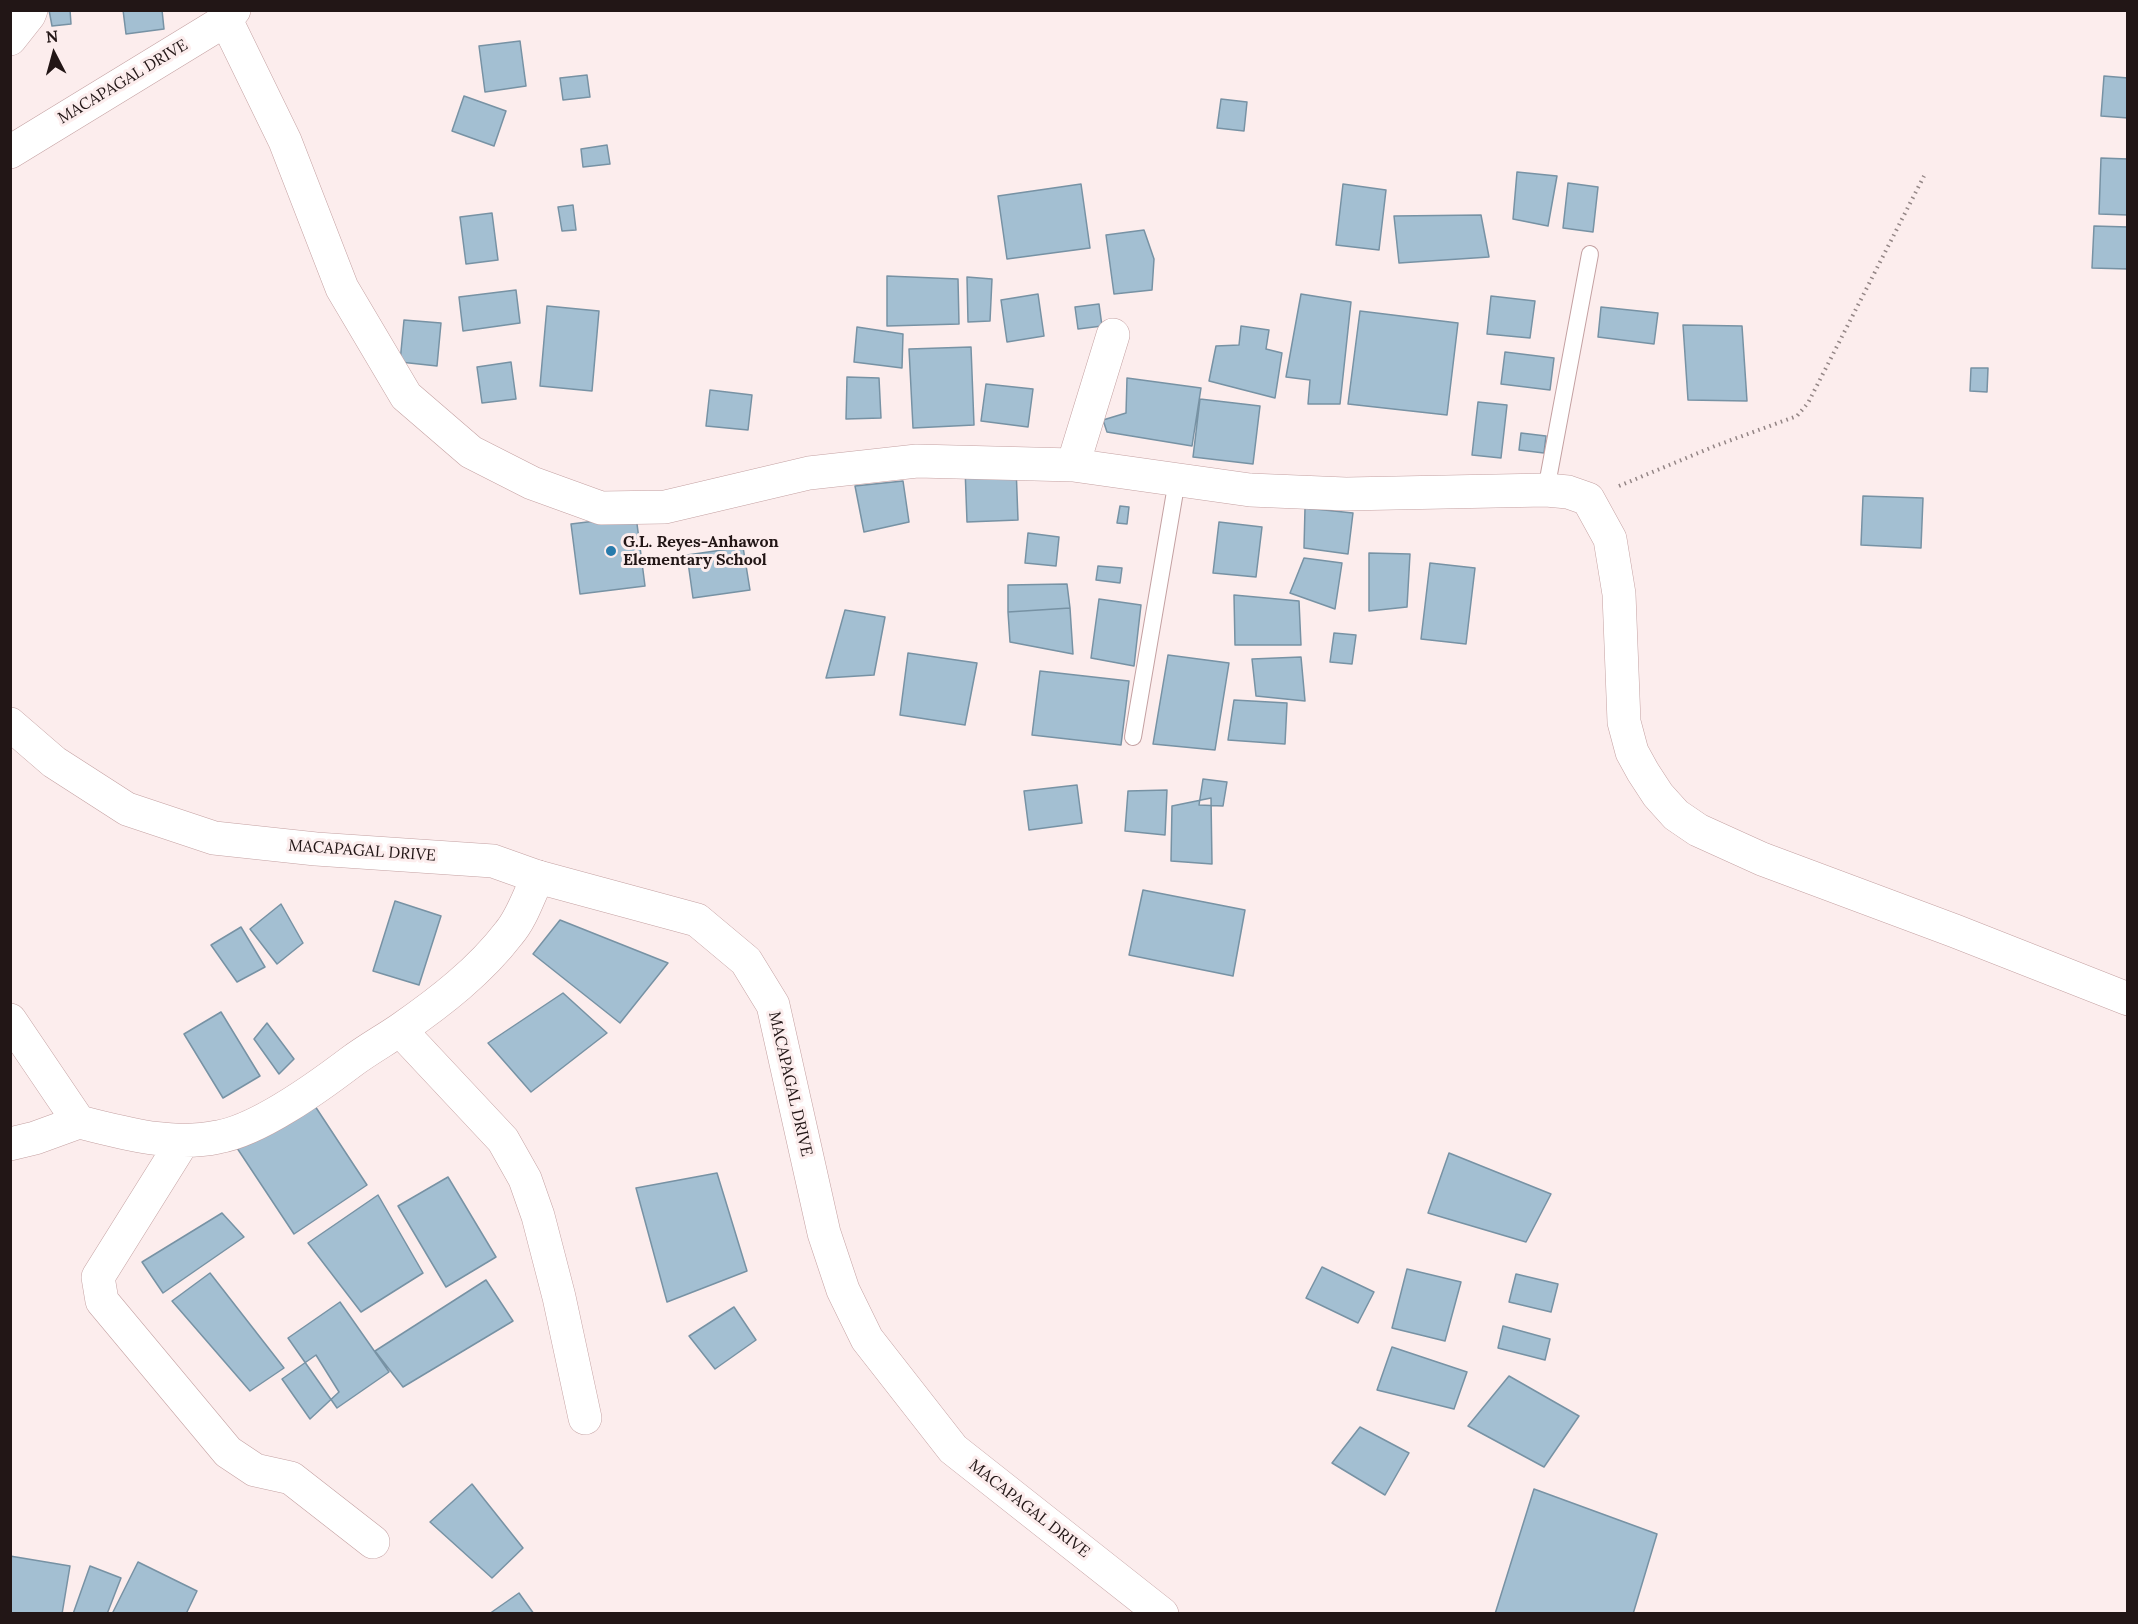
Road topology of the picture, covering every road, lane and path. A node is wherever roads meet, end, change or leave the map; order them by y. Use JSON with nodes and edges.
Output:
{"nodes":[{"id":1,"x":31,"y":10,"type":"edge"},
{"id":2,"x":230,"y":15,"type":"edge"},
{"id":3,"x":10,"y":39,"type":"edge"},
{"id":4,"x":10,"y":152,"type":"edge"},
{"id":5,"x":1924,"y":176,"type":"dead end"},
{"id":6,"x":1590,"y":254,"type":"dead end"},
{"id":7,"x":1113,"y":335,"type":"dead end"},
{"id":8,"x":1072,"y":465,"type":"junction"},
{"id":9,"x":1177,"y":480,"type":"junction"},
{"id":10,"x":1546,"y":490,"type":"junction"},
{"id":11,"x":1588,"y":499,"type":"junction"},
{"id":12,"x":10,"y":724,"type":"edge"},
{"id":13,"x":1133,"y":737,"type":"dead end"},
{"id":14,"x":538,"y":877,"type":"junction"},
{"id":15,"x":2127,"y":999,"type":"edge"},
{"id":16,"x":10,"y":1020,"type":"edge"},
{"id":17,"x":400,"y":1030,"type":"junction"},
{"id":18,"x":79,"y":1122,"type":"junction"},
{"id":19,"x":183,"y":1141,"type":"junction"},
{"id":20,"x":10,"y":1144,"type":"edge"},
{"id":21,"x":585,"y":1418,"type":"dead end"},
{"id":22,"x":374,"y":1542,"type":"dead end"},
{"id":23,"x":1162,"y":1614,"type":"edge"}],
"edges":[{"from":1,"to":3,"type":"street"},
{"from":2,"to":4,"type":"street","name":"MACAPAGAL DRIVE"},
{"from":2,"to":8,"type":"street"},
{"from":5,"to":11,"type":"path"},
{"from":6,"to":10,"type":"lane"},
{"from":7,"to":8,"type":"street"},
{"from":8,"to":9,"type":"street"},
{"from":9,"to":10,"type":"street"},
{"from":9,"to":13,"type":"lane"},
{"from":10,"to":11,"type":"street"},
{"from":11,"to":15,"type":"street"},
{"from":12,"to":14,"type":"street","name":"MACAPAGAL DRIVE"},
{"from":14,"to":17,"type":"street"},
{"from":14,"to":23,"type":"street","name":"MACAPAGAL DRIVE"},
{"from":16,"to":18,"type":"street"},
{"from":17,"to":19,"type":"street"},
{"from":17,"to":21,"type":"street"},
{"from":18,"to":19,"type":"street"},
{"from":18,"to":20,"type":"street"},
{"from":19,"to":22,"type":"street"}]}
